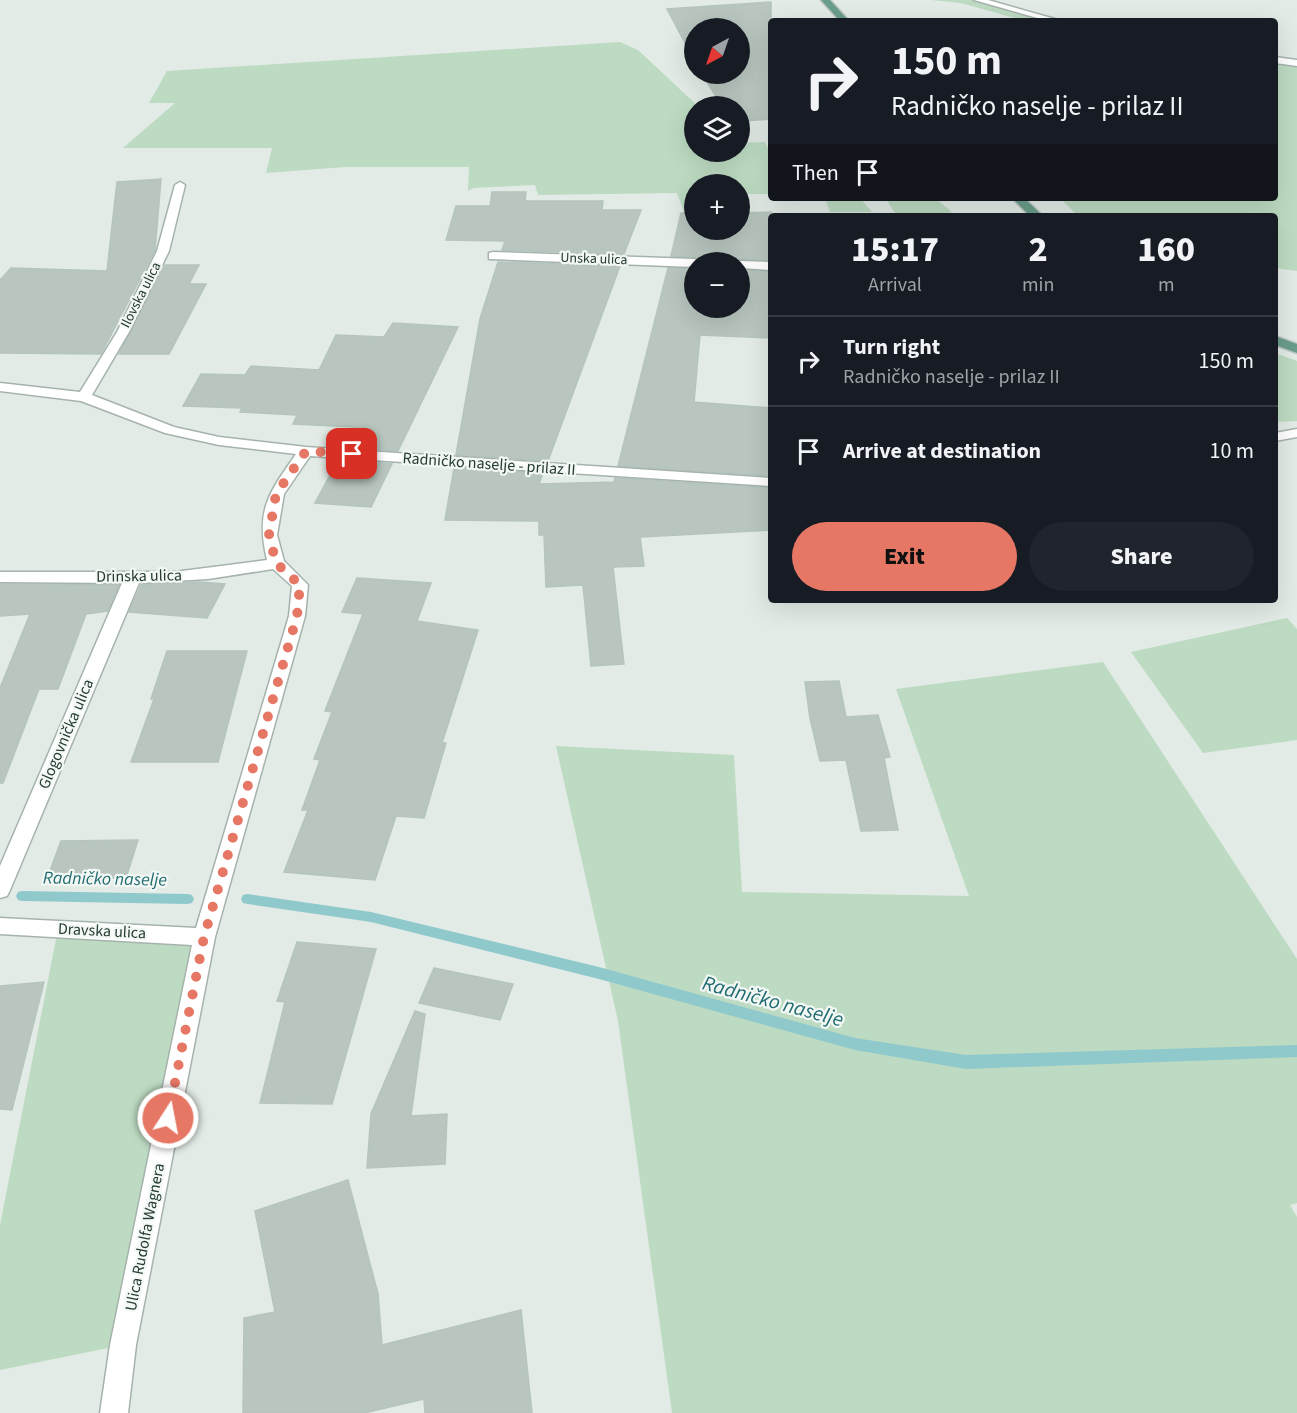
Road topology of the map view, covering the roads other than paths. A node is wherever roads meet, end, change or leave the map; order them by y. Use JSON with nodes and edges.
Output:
{"nodes":[{"id":1,"x":825,"y":0,"type":"edge"},
{"id":2,"x":978,"y":0,"type":"edge"},
{"id":3,"x":842,"y":18,"type":"edge"},
{"id":4,"x":1047,"y":18,"type":"edge"},
{"id":5,"x":1278,"y":60,"type":"edge"},
{"id":6,"x":1297,"y":63,"type":"edge"},
{"id":7,"x":180,"y":185,"type":"dead end"},
{"id":8,"x":1021,"y":201,"type":"edge"},
{"id":9,"x":1034,"y":213,"type":"edge"},
{"id":10,"x":493,"y":256,"type":"dead end"},
{"id":11,"x":684,"y":263,"type":"edge"},
{"id":12,"x":750,"y":265,"type":"edge"},
{"id":13,"x":768,"y":266,"type":"edge"},
{"id":14,"x":1278,"y":341,"type":"edge"},
{"id":15,"x":1297,"y":349,"type":"edge"},
{"id":16,"x":0,"y":387,"type":"edge"},
{"id":17,"x":84,"y":397,"type":"junction"},
{"id":18,"x":1297,"y":434,"type":"edge"},
{"id":19,"x":1278,"y":437,"type":"edge"},
{"id":20,"x":306,"y":451,"type":"junction"},
{"id":21,"x":768,"y":482,"type":"edge"},
{"id":22,"x":276,"y":563,"type":"junction"},
{"id":23,"x":0,"y":577,"type":"edge"},
{"id":24,"x":133,"y":577,"type":"junction"},
{"id":25,"x":0,"y":890,"type":"edge"},
{"id":26,"x":0,"y":926,"type":"edge"},
{"id":27,"x":204,"y":937,"type":"junction"},
{"id":28,"x":114,"y":1413,"type":"edge"}],
"edges":[{"from":1,"to":3,"type":"main road"},
{"from":2,"to":4,"type":"street"},
{"from":5,"to":6,"type":"street"},
{"from":7,"to":17,"type":"street","name":"Ilovska ulica"},
{"from":8,"to":9,"type":"main road"},
{"from":10,"to":11,"type":"street","name":"Unska ulica"},
{"from":12,"to":13,"type":"street"},
{"from":14,"to":15,"type":"main road"},
{"from":16,"to":17,"type":"street","name":"Radničko naselje - prilaz II"},
{"from":17,"to":20,"type":"street","name":"Radničko naselje - prilaz II"},
{"from":18,"to":19,"type":"street"},
{"from":20,"to":21,"type":"street","name":"Radničko naselje - prilaz II"},
{"from":20,"to":22,"type":"street"},
{"from":22,"to":24,"type":"street","name":"Drinska ulica"},
{"from":22,"to":27,"type":"street","name":"Ulica Rudolfa Wagnera"},
{"from":23,"to":24,"type":"street","name":"Drinska ulica"},
{"from":24,"to":25,"type":"street","name":"Glogovnička ulica"},
{"from":26,"to":27,"type":"street","name":"Dravska ulica"},
{"from":27,"to":28,"type":"street","name":"Ulica Rudolfa Wagnera"}]}
